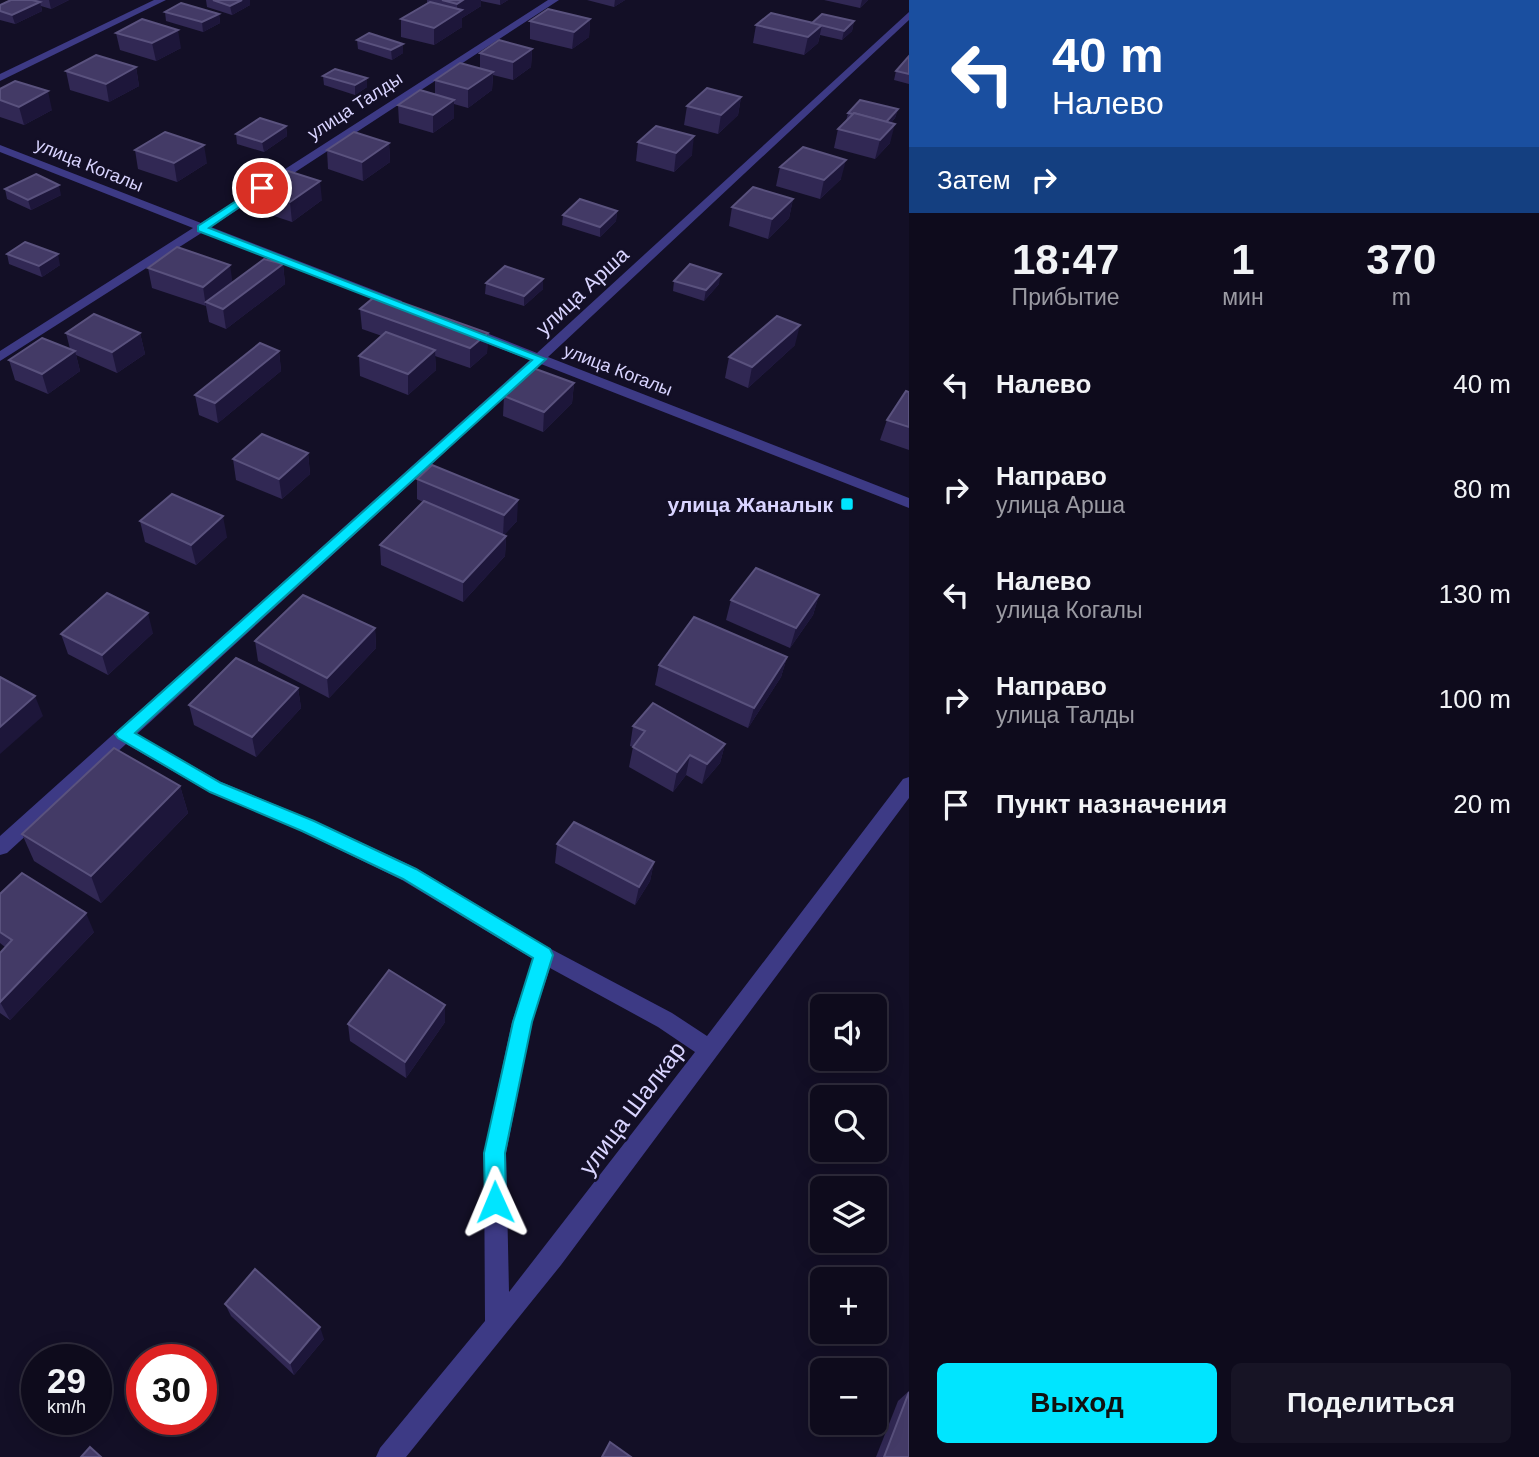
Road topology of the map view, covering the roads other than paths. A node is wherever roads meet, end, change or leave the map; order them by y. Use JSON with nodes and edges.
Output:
{"nodes":[{"id":1,"x":161,"y":0,"type":"edge"},
{"id":2,"x":554,"y":0,"type":"edge"},
{"id":3,"x":909,"y":15,"type":"edge"},
{"id":4,"x":0,"y":78,"type":"edge"},
{"id":5,"x":0,"y":148,"type":"edge"},
{"id":6,"x":201,"y":229,"type":"junction"},
{"id":7,"x":410,"y":309,"type":"edge"},
{"id":8,"x":449,"y":324,"type":"edge"},
{"id":9,"x":0,"y":357,"type":"edge"},
{"id":10,"x":540,"y":359,"type":"junction"},
{"id":11,"x":909,"y":503,"type":"edge"},
{"id":12,"x":123,"y":734,"type":"junction"},
{"id":13,"x":909,"y":784,"type":"edge"},
{"id":14,"x":0,"y":847,"type":"edge"},
{"id":15,"x":544,"y":955,"type":"junction"},
{"id":16,"x":708,"y":1049,"type":"junction"},
{"id":17,"x":497,"y":1326,"type":"junction"},
{"id":18,"x":389,"y":1457,"type":"edge"}],
"edges":[{"from":1,"to":4,"type":"street"},
{"from":2,"to":6,"type":"street","name":"улица Талды"},
{"from":3,"to":10,"type":"street","name":"улица Арша"},
{"from":5,"to":6,"type":"street","name":"улица Когалы"},
{"from":6,"to":7,"type":"street","name":"улица Когалы"},
{"from":6,"to":9,"type":"street","name":"улица Талды"},
{"from":8,"to":10,"type":"street","name":"улица Когалы"},
{"from":10,"to":11,"type":"street","name":"улица Когалы"},
{"from":10,"to":12,"type":"street","name":"улица Арша"},
{"from":12,"to":14,"type":"street","name":"улица Арша"},
{"from":12,"to":15,"type":"street"},
{"from":13,"to":16,"type":"street","name":"улица Шалкар"},
{"from":15,"to":16,"type":"street"},
{"from":15,"to":17,"type":"street"},
{"from":16,"to":17,"type":"street","name":"улица Шалкар"},
{"from":17,"to":18,"type":"street","name":"улица Шалкар"}]}
